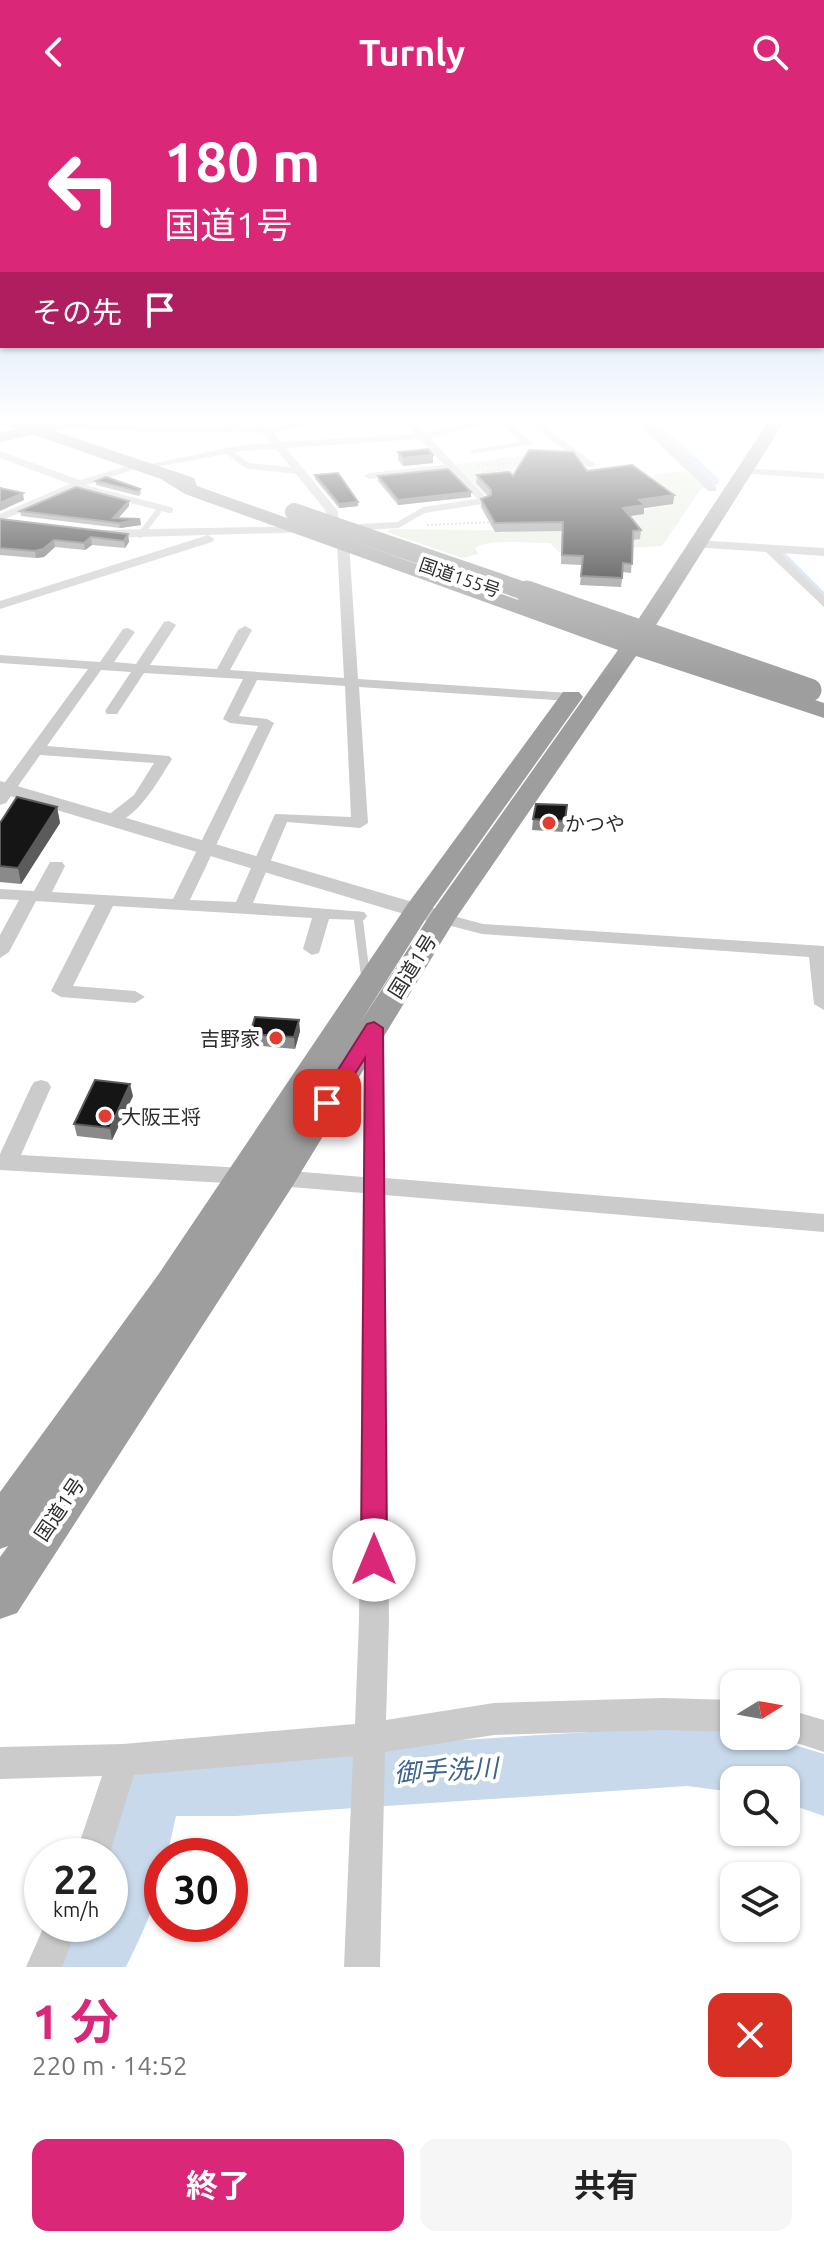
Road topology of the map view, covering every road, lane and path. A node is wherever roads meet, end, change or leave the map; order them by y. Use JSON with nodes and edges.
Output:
{"nodes":[{"id":1,"x":30,"y":506,"type":"edge"},
{"id":2,"x":155,"y":506,"type":"edge"},
{"id":3,"x":256,"y":506,"type":"edge"},
{"id":4,"x":328,"y":506,"type":"edge"},
{"id":5,"x":451,"y":506,"type":"edge"},
{"id":6,"x":487,"y":506,"type":"edge"},
{"id":7,"x":702,"y":506,"type":"edge"},
{"id":8,"x":721,"y":506,"type":"edge"},
{"id":9,"x":170,"y":510,"type":"dead end"},
{"id":10,"x":158,"y":512,"type":"dead end"},
{"id":11,"x":289,"y":514,"type":"junction"},
{"id":12,"x":333,"y":518,"type":"junction"},
{"id":13,"x":0,"y":519,"type":"edge"},
{"id":14,"x":26,"y":524,"type":"edge"},
{"id":15,"x":398,"y":525,"type":"junction"},
{"id":16,"x":361,"y":527,"type":"junction"},
{"id":17,"x":234,"y":531,"type":"junction"},
{"id":18,"x":94,"y":533,"type":"edge"},
{"id":19,"x":140,"y":535,"type":"junction"},
{"id":20,"x":343,"y":543,"type":"junction"},
{"id":21,"x":696,"y":544,"type":"junction"},
{"id":22,"x":770,"y":549,"type":"junction"},
{"id":23,"x":824,"y":552,"type":"edge"},
{"id":24,"x":824,"y":603,"type":"edge"},
{"id":25,"x":0,"y":605,"type":"edge"},
{"id":26,"x":169,"y":625,"type":"dead end"},
{"id":27,"x":245,"y":630,"type":"dead end"},
{"id":28,"x":128,"y":632,"type":"dead end"},
{"id":29,"x":628,"y":632,"type":"junction"},
{"id":30,"x":0,"y":659,"type":"edge"},
{"id":31,"x":101,"y":666,"type":"junction"},
{"id":32,"x":140,"y":668,"type":"junction"},
{"id":33,"x":221,"y":674,"type":"junction"},
{"id":34,"x":252,"y":676,"type":"junction"},
{"id":35,"x":350,"y":682,"type":"junction"},
{"id":36,"x":570,"y":697,"type":"junction"},
{"id":37,"x":817,"y":697,"type":"edge"},
{"id":38,"x":112,"y":711,"type":"dead end"},
{"id":39,"x":37,"y":750,"type":"junction"},
{"id":40,"x":3,"y":792,"type":"edge"},
{"id":41,"x":110,"y":820,"type":"junction"},
{"id":42,"x":206,"y":849,"type":"junction"},
{"id":43,"x":259,"y":865,"type":"junction"},
{"id":44,"x":56,"y":866,"type":"dead end"},
{"id":45,"x":0,"y":894,"type":"edge"},
{"id":46,"x":35,"y":897,"type":"junction"},
{"id":47,"x":106,"y":901,"type":"junction"},
{"id":48,"x":179,"y":905,"type":"junction"},
{"id":49,"x":242,"y":908,"type":"junction"},
{"id":50,"x":322,"y":914,"type":"junction"},
{"id":51,"x":429,"y":914,"type":"junction"},
{"id":52,"x":358,"y":916,"type":"joint"},
{"id":53,"x":312,"y":949,"type":"dead end"},
{"id":54,"x":0,"y":952,"type":"edge"},
{"id":55,"x":821,"y":952,"type":"edge"},
{"id":56,"x":365,"y":972,"type":"dead end"},
{"id":57,"x":135,"y":997,"type":"dead end"},
{"id":58,"x":824,"y":1004,"type":"edge"},
{"id":59,"x":374,"y":1028,"type":"junction"},
{"id":60,"x":41,"y":1087,"type":"dead end"},
{"id":61,"x":4,"y":1162,"type":"edge"},
{"id":62,"x":243,"y":1176,"type":"junction"},
{"id":63,"x":279,"y":1178,"type":"junction"},
{"id":64,"x":375,"y":1186,"type":"junction"},
{"id":65,"x":824,"y":1223,"type":"edge"},
{"id":66,"x":0,"y":1528,"type":"edge"},
{"id":67,"x":0,"y":1597,"type":"edge"},
{"id":68,"x":720,"y":1716,"type":"edge"},
{"id":69,"x":800,"y":1729,"type":"edge"},
{"id":70,"x":824,"y":1736,"type":"edge"},
{"id":71,"x":368,"y":1741,"type":"junction"},
{"id":72,"x":123,"y":1760,"type":"junction"},
{"id":73,"x":0,"y":1763,"type":"edge"},
{"id":74,"x":98,"y":1838,"type":"edge"},
{"id":75,"x":54,"y":1942,"type":"edge"},
{"id":76,"x":44,"y":1967,"type":"edge"},
{"id":77,"x":362,"y":1967,"type":"edge"}],
"edges":[{"from":1,"to":13,"type":"street"},
{"from":2,"to":9,"type":"lane"},
{"from":3,"to":11,"type":"highway"},
{"from":4,"to":12,"type":"street"},
{"from":5,"to":15,"type":"lane"},
{"from":6,"to":15,"type":"path"},
{"from":7,"to":29,"type":"highway","name":"国道1号"},
{"from":8,"to":21,"type":"highway","name":"国道1号"},
{"from":10,"to":19,"type":"lane"},
{"from":11,"to":12,"type":"highway"},
{"from":11,"to":16,"type":"street"},
{"from":11,"to":17,"type":"street"},
{"from":11,"to":20,"type":"highway"},
{"from":11,"to":37,"type":"highway","name":"国道155号"},
{"from":12,"to":16,"type":"highway"},
{"from":13,"to":14,"type":"street"},
{"from":15,"to":16,"type":"lane"},
{"from":16,"to":29,"type":"highway"},
{"from":17,"to":19,"type":"street"},
{"from":17,"to":25,"type":"street"},
{"from":18,"to":19,"type":"street"},
{"from":20,"to":29,"type":"highway"},
{"from":20,"to":35,"type":"street"},
{"from":21,"to":22,"type":"street"},
{"from":21,"to":29,"type":"highway","name":"国道1号"},
{"from":22,"to":23,"type":"street"},
{"from":22,"to":24,"type":"street"},
{"from":26,"to":32,"type":"street"},
{"from":27,"to":33,"type":"street"},
{"from":28,"to":31,"type":"street"},
{"from":29,"to":36,"type":"highway","name":"国道1号"},
{"from":29,"to":37,"type":"highway"},
{"from":29,"to":51,"type":"highway","name":"国道1号"},
{"from":30,"to":31,"type":"street"},
{"from":31,"to":32,"type":"street"},
{"from":31,"to":39,"type":"street"},
{"from":32,"to":33,"type":"street"},
{"from":32,"to":38,"type":"street"},
{"from":33,"to":34,"type":"street"},
{"from":34,"to":35,"type":"street"},
{"from":34,"to":42,"type":"street"},
{"from":35,"to":36,"type":"street"},
{"from":35,"to":43,"type":"street"},
{"from":36,"to":51,"type":"highway","name":"国道1号"},
{"from":39,"to":40,"type":"street"},
{"from":39,"to":41,"type":"street"},
{"from":40,"to":41,"type":"street"},
{"from":41,"to":42,"type":"street"},
{"from":42,"to":43,"type":"street"},
{"from":42,"to":48,"type":"street"},
{"from":43,"to":49,"type":"street"},
{"from":43,"to":51,"type":"street"},
{"from":44,"to":46,"type":"street"},
{"from":45,"to":46,"type":"street"},
{"from":46,"to":47,"type":"street"},
{"from":46,"to":54,"type":"street"},
{"from":47,"to":48,"type":"street"},
{"from":47,"to":57,"type":"street"},
{"from":48,"to":49,"type":"street"},
{"from":49,"to":50,"type":"street"},
{"from":50,"to":52,"type":"street"},
{"from":50,"to":53,"type":"street"},
{"from":51,"to":55,"type":"street"},
{"from":51,"to":59,"type":"highway","name":"国道1号"},
{"from":51,"to":62,"type":"highway","name":"国道1号"},
{"from":52,"to":56,"type":"lane"},
{"from":55,"to":58,"type":"street"},
{"from":59,"to":63,"type":"highway","name":"国道1号"},
{"from":59,"to":64,"type":"street"},
{"from":60,"to":61,"type":"street"},
{"from":61,"to":62,"type":"street"},
{"from":62,"to":66,"type":"highway","name":"国道1号"},
{"from":63,"to":64,"type":"street"},
{"from":63,"to":67,"type":"highway","name":"国道1号"},
{"from":64,"to":65,"type":"street"},
{"from":64,"to":71,"type":"street"},
{"from":68,"to":71,"type":"street"},
{"from":69,"to":70,"type":"street"},
{"from":71,"to":72,"type":"street"},
{"from":71,"to":77,"type":"street"},
{"from":72,"to":73,"type":"street"},
{"from":72,"to":74,"type":"street"},
{"from":75,"to":76,"type":"street"}]}
